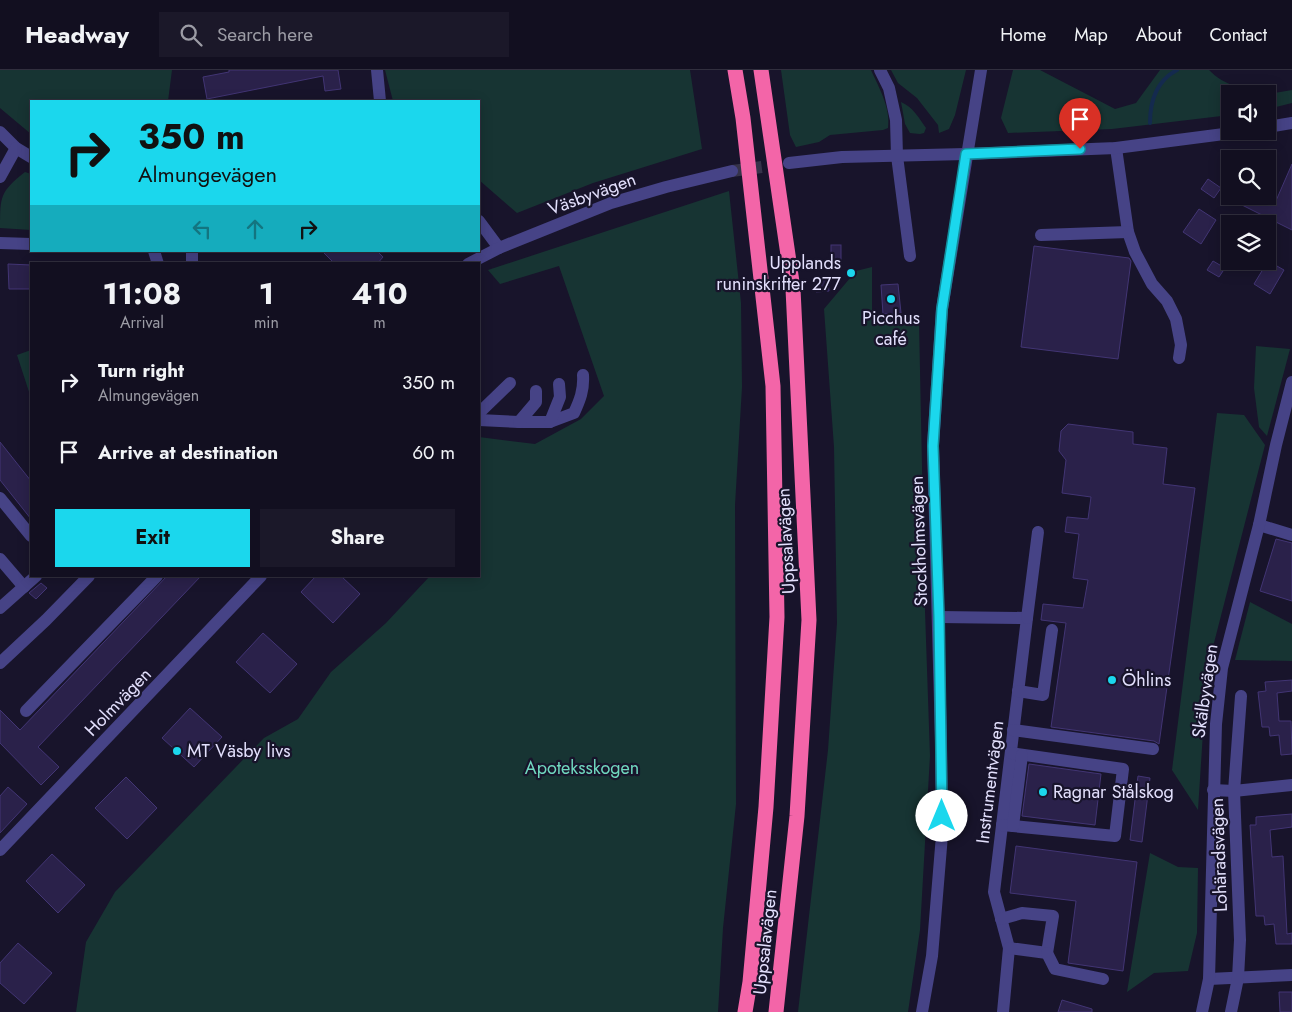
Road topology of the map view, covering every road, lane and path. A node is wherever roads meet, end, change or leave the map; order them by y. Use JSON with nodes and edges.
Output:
{"nodes":[{"id":1,"x":377,"y":70,"type":"edge"},
{"id":2,"x":735,"y":70,"type":"edge"},
{"id":3,"x":761,"y":70,"type":"edge"},
{"id":4,"x":880,"y":70,"type":"edge"},
{"id":5,"x":981,"y":70,"type":"edge"},
{"id":6,"x":380,"y":100,"type":"edge"},
{"id":7,"x":1292,"y":123,"type":"edge"},
{"id":8,"x":1276,"y":126,"type":"edge"},
{"id":9,"x":0,"y":132,"type":"edge"},
{"id":10,"x":1221,"y":134,"type":"edge"},
{"id":11,"x":16,"y":148,"type":"junction"},
{"id":12,"x":1116,"y":148,"type":"junction"},
{"id":13,"x":966,"y":154,"type":"junction"},
{"id":14,"x":30,"y":156,"type":"edge"},
{"id":15,"x":897,"y":156,"type":"junction"},
{"id":16,"x":789,"y":163,"type":"tunnel mouth"},
{"id":17,"x":732,"y":171,"type":"tunnel mouth"},
{"id":18,"x":0,"y":177,"type":"edge"},
{"id":19,"x":480,"y":222,"type":"edge"},
{"id":20,"x":1128,"y":232,"type":"junction"},
{"id":21,"x":1040,"y":236,"type":"dead end"},
{"id":22,"x":0,"y":243,"type":"edge"},
{"id":23,"x":30,"y":244,"type":"edge"},
{"id":24,"x":499,"y":248,"type":"junction"},
{"id":25,"x":910,"y":256,"type":"dead end"},
{"id":26,"x":472,"y":262,"type":"edge"},
{"id":27,"x":1179,"y":358,"type":"dead end"},
{"id":28,"x":583,"y":375,"type":"dead end"},
{"id":29,"x":1292,"y":382,"type":"edge"},
{"id":30,"x":510,"y":383,"type":"dead end"},
{"id":31,"x":559,"y":384,"type":"dead end"},
{"id":32,"x":536,"y":390,"type":"dead end"},
{"id":33,"x":480,"y":412,"type":"edge"},
{"id":34,"x":480,"y":420,"type":"edge"},
{"id":35,"x":519,"y":422,"type":"junction"},
{"id":36,"x":550,"y":422,"type":"junction"},
{"id":37,"x":1286,"y":427,"type":"edge"},
{"id":38,"x":0,"y":498,"type":"edge"},
{"id":39,"x":1259,"y":525,"type":"junction"},
{"id":40,"x":1038,"y":532,"type":"dead end"},
{"id":41,"x":30,"y":535,"type":"edge"},
{"id":42,"x":1292,"y":536,"type":"edge"},
{"id":43,"x":0,"y":559,"type":"edge"},
{"id":44,"x":35,"y":577,"type":"edge"},
{"id":45,"x":88,"y":577,"type":"edge"},
{"id":46,"x":156,"y":577,"type":"edge"},
{"id":47,"x":260,"y":577,"type":"edge"},
{"id":48,"x":24,"y":588,"type":"junction"},
{"id":49,"x":0,"y":608,"type":"edge"},
{"id":50,"x":939,"y":617,"type":"junction"},
{"id":51,"x":1027,"y":618,"type":"junction"},
{"id":52,"x":1052,"y":630,"type":"dead end"},
{"id":53,"x":0,"y":663,"type":"edge"},
{"id":54,"x":1018,"y":691,"type":"junction"},
{"id":55,"x":1242,"y":696,"type":"dead end"},
{"id":56,"x":26,"y":711,"type":"dead end"},
{"id":57,"x":1013,"y":730,"type":"junction"},
{"id":58,"x":1153,"y":749,"type":"dead end"},
{"id":59,"x":1016,"y":754,"type":"junction"},
{"id":60,"x":1292,"y":785,"type":"edge"},
{"id":61,"x":1213,"y":790,"type":"junction"},
{"id":62,"x":1234,"y":791,"type":"junction"},
{"id":63,"x":1008,"y":825,"type":"junction"},
{"id":64,"x":0,"y":850,"type":"edge"},
{"id":65,"x":1001,"y":918,"type":"junction"},
{"id":66,"x":1009,"y":948,"type":"junction"},
{"id":67,"x":1048,"y":953,"type":"junction"},
{"id":68,"x":1292,"y":974,"type":"edge"},
{"id":69,"x":1238,"y":978,"type":"junction"},
{"id":70,"x":1103,"y":979,"type":"dead end"},
{"id":71,"x":1209,"y":979,"type":"junction"},
{"id":72,"x":745,"y":1012,"type":"edge"},
{"id":73,"x":776,"y":1012,"type":"edge"},
{"id":74,"x":922,"y":1012,"type":"edge"},
{"id":75,"x":1003,"y":1012,"type":"edge"},
{"id":76,"x":1202,"y":1012,"type":"edge"},
{"id":77,"x":1231,"y":1012,"type":"edge"}],
"edges":[{"from":1,"to":6,"type":"street"},
{"from":2,"to":72,"type":"highway","name":"Uppsalavägen"},
{"from":3,"to":73,"type":"highway","name":"Uppsalavägen"},
{"from":4,"to":15,"type":"street"},
{"from":5,"to":13,"type":"street","name":"Stockholmsvägen"},
{"from":7,"to":8,"type":"street"},
{"from":9,"to":11,"type":"street"},
{"from":10,"to":12,"type":"street"},
{"from":11,"to":14,"type":"street"},
{"from":11,"to":18,"type":"street"},
{"from":12,"to":13,"type":"street"},
{"from":12,"to":20,"type":"street"},
{"from":13,"to":15,"type":"street"},
{"from":13,"to":50,"type":"street","name":"Stockholmsvägen"},
{"from":15,"to":16,"type":"street"},
{"from":15,"to":25,"type":"street"},
{"from":17,"to":24,"type":"street","name":"Väsbyvägen"},
{"from":19,"to":24,"type":"street"},
{"from":20,"to":21,"type":"street"},
{"from":20,"to":27,"type":"street"},
{"from":22,"to":23,"type":"street"},
{"from":24,"to":26,"type":"street","name":"Väsbyvägen"},
{"from":28,"to":36,"type":"street"},
{"from":29,"to":37,"type":"street","name":"Skälbyvägen"},
{"from":30,"to":33,"type":"street"},
{"from":31,"to":36,"type":"street"},
{"from":32,"to":35,"type":"street"},
{"from":34,"to":35,"type":"street"},
{"from":35,"to":36,"type":"street"},
{"from":37,"to":39,"type":"street","name":"Skälbyvägen"},
{"from":38,"to":41,"type":"street"},
{"from":39,"to":42,"type":"street"},
{"from":39,"to":61,"type":"street","name":"Skälbyvägen"},
{"from":40,"to":51,"type":"street","name":"Instrumentvägen"},
{"from":43,"to":48,"type":"street"},
{"from":44,"to":48,"type":"street"},
{"from":45,"to":53,"type":"street"},
{"from":46,"to":56,"type":"street"},
{"from":47,"to":64,"type":"street","name":"Holmvägen"},
{"from":48,"to":49,"type":"street"},
{"from":50,"to":51,"type":"street"},
{"from":50,"to":74,"type":"street","name":"Stockholmsvägen"},
{"from":51,"to":54,"type":"street","name":"Instrumentvägen"},
{"from":52,"to":54,"type":"street"},
{"from":54,"to":57,"type":"street","name":"Instrumentvägen"},
{"from":55,"to":62,"type":"street","name":"Lohäradsvägen"},
{"from":57,"to":58,"type":"street"},
{"from":57,"to":59,"type":"street","name":"Instrumentvägen"},
{"from":59,"to":63,"type":"street","name":"Instrumentvägen"},
{"from":59,"to":63,"type":"street"},
{"from":60,"to":62,"type":"street"},
{"from":61,"to":62,"type":"street"},
{"from":61,"to":71,"type":"street","name":"Skälbyvägen"},
{"from":62,"to":69,"type":"street","name":"Lohäradsvägen"},
{"from":63,"to":65,"type":"street","name":"Instrumentvägen"},
{"from":65,"to":66,"type":"street","name":"Instrumentvägen"},
{"from":65,"to":67,"type":"street"},
{"from":66,"to":67,"type":"street"},
{"from":66,"to":75,"type":"street"},
{"from":67,"to":70,"type":"street"},
{"from":68,"to":69,"type":"street"},
{"from":69,"to":71,"type":"street"},
{"from":69,"to":77,"type":"street","name":"Lohäradsvägen"},
{"from":71,"to":76,"type":"street","name":"Skälbyvägen"}]}
